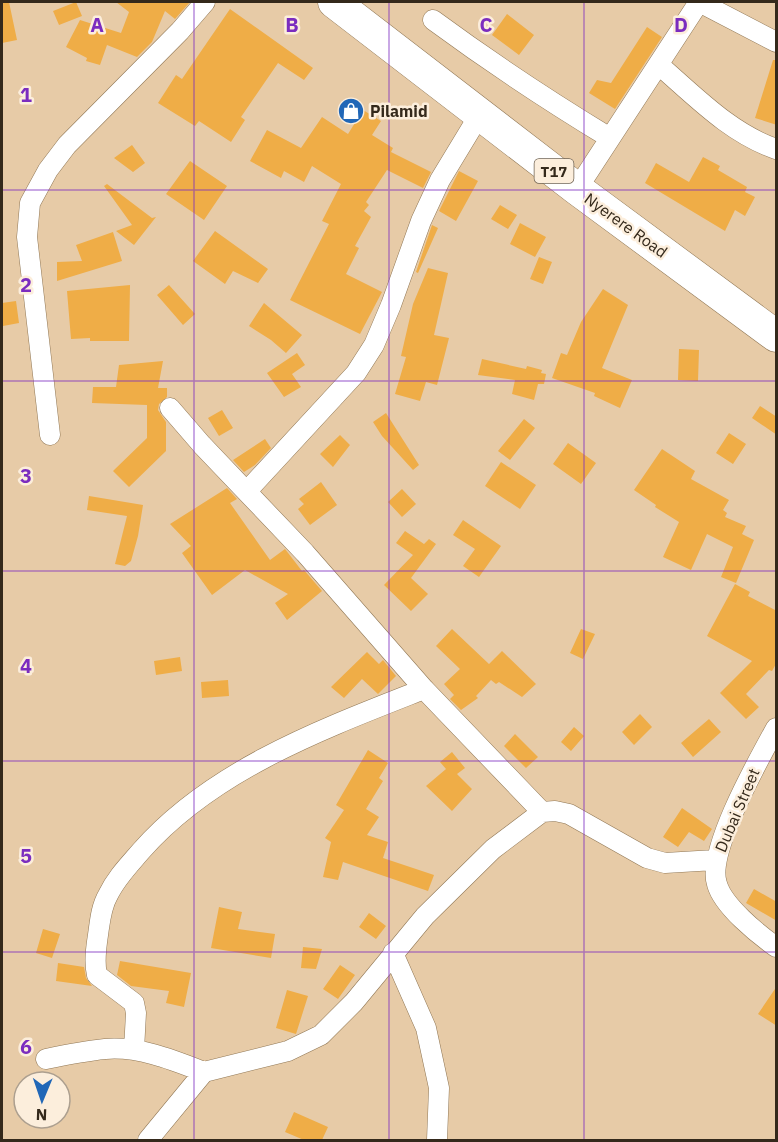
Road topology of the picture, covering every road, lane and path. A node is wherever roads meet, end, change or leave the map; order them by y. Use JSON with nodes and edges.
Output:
{"nodes":[{"id":1,"x":205,"y":2,"type":"edge"},
{"id":2,"x":333,"y":2,"type":"edge"},
{"id":3,"x":699,"y":2,"type":"edge"},
{"id":4,"x":433,"y":20,"type":"dead end"},
{"id":5,"x":777,"y":42,"type":"edge"},
{"id":6,"x":659,"y":65,"type":"junction"},
{"id":7,"x":480,"y":114,"type":"junction"},
{"id":8,"x":610,"y":138,"type":"junction"},
{"id":9,"x":777,"y":149,"type":"edge"},
{"id":10,"x":577,"y":189,"type":"junction"},
{"id":11,"x":777,"y":336,"type":"edge"},
{"id":12,"x":170,"y":408,"type":"dead end"},
{"id":13,"x":50,"y":435,"type":"dead end"},
{"id":14,"x":247,"y":491,"type":"junction"},
{"id":15,"x":424,"y":689,"type":"junction"},
{"id":16,"x":777,"y":728,"type":"edge"},
{"id":17,"x":542,"y":812,"type":"junction"},
{"id":18,"x":715,"y":860,"type":"junction"},
{"id":19,"x":777,"y":947,"type":"edge"},
{"id":20,"x":393,"y":953,"type":"junction"},
{"id":21,"x":134,"y":1050,"type":"junction"},
{"id":22,"x":46,"y":1059,"type":"dead end"},
{"id":23,"x":204,"y":1072,"type":"junction"},
{"id":24,"x":148,"y":1140,"type":"edge"},
{"id":25,"x":437,"y":1140,"type":"edge"}],
"edges":[{"from":1,"to":13,"type":"street"},
{"from":2,"to":7,"type":"main road","name":"Nyerere Road","number":"T17"},
{"from":3,"to":5,"type":"street"},
{"from":3,"to":6,"type":"street"},
{"from":4,"to":8,"type":"street"},
{"from":6,"to":8,"type":"street"},
{"from":6,"to":9,"type":"street"},
{"from":7,"to":10,"type":"main road","name":"Nyerere Road","number":"T17"},
{"from":7,"to":14,"type":"street"},
{"from":8,"to":10,"type":"street"},
{"from":10,"to":11,"type":"main road","name":"Nyerere Road","number":"T17"},
{"from":12,"to":14,"type":"street"},
{"from":14,"to":15,"type":"street"},
{"from":15,"to":17,"type":"street"},
{"from":15,"to":21,"type":"street"},
{"from":16,"to":18,"type":"street","name":"Dubai Street"},
{"from":17,"to":18,"type":"street"},
{"from":17,"to":20,"type":"street"},
{"from":18,"to":19,"type":"street"},
{"from":20,"to":23,"type":"street"},
{"from":20,"to":25,"type":"street"},
{"from":21,"to":22,"type":"street"},
{"from":21,"to":23,"type":"street"},
{"from":23,"to":24,"type":"street"}]}
